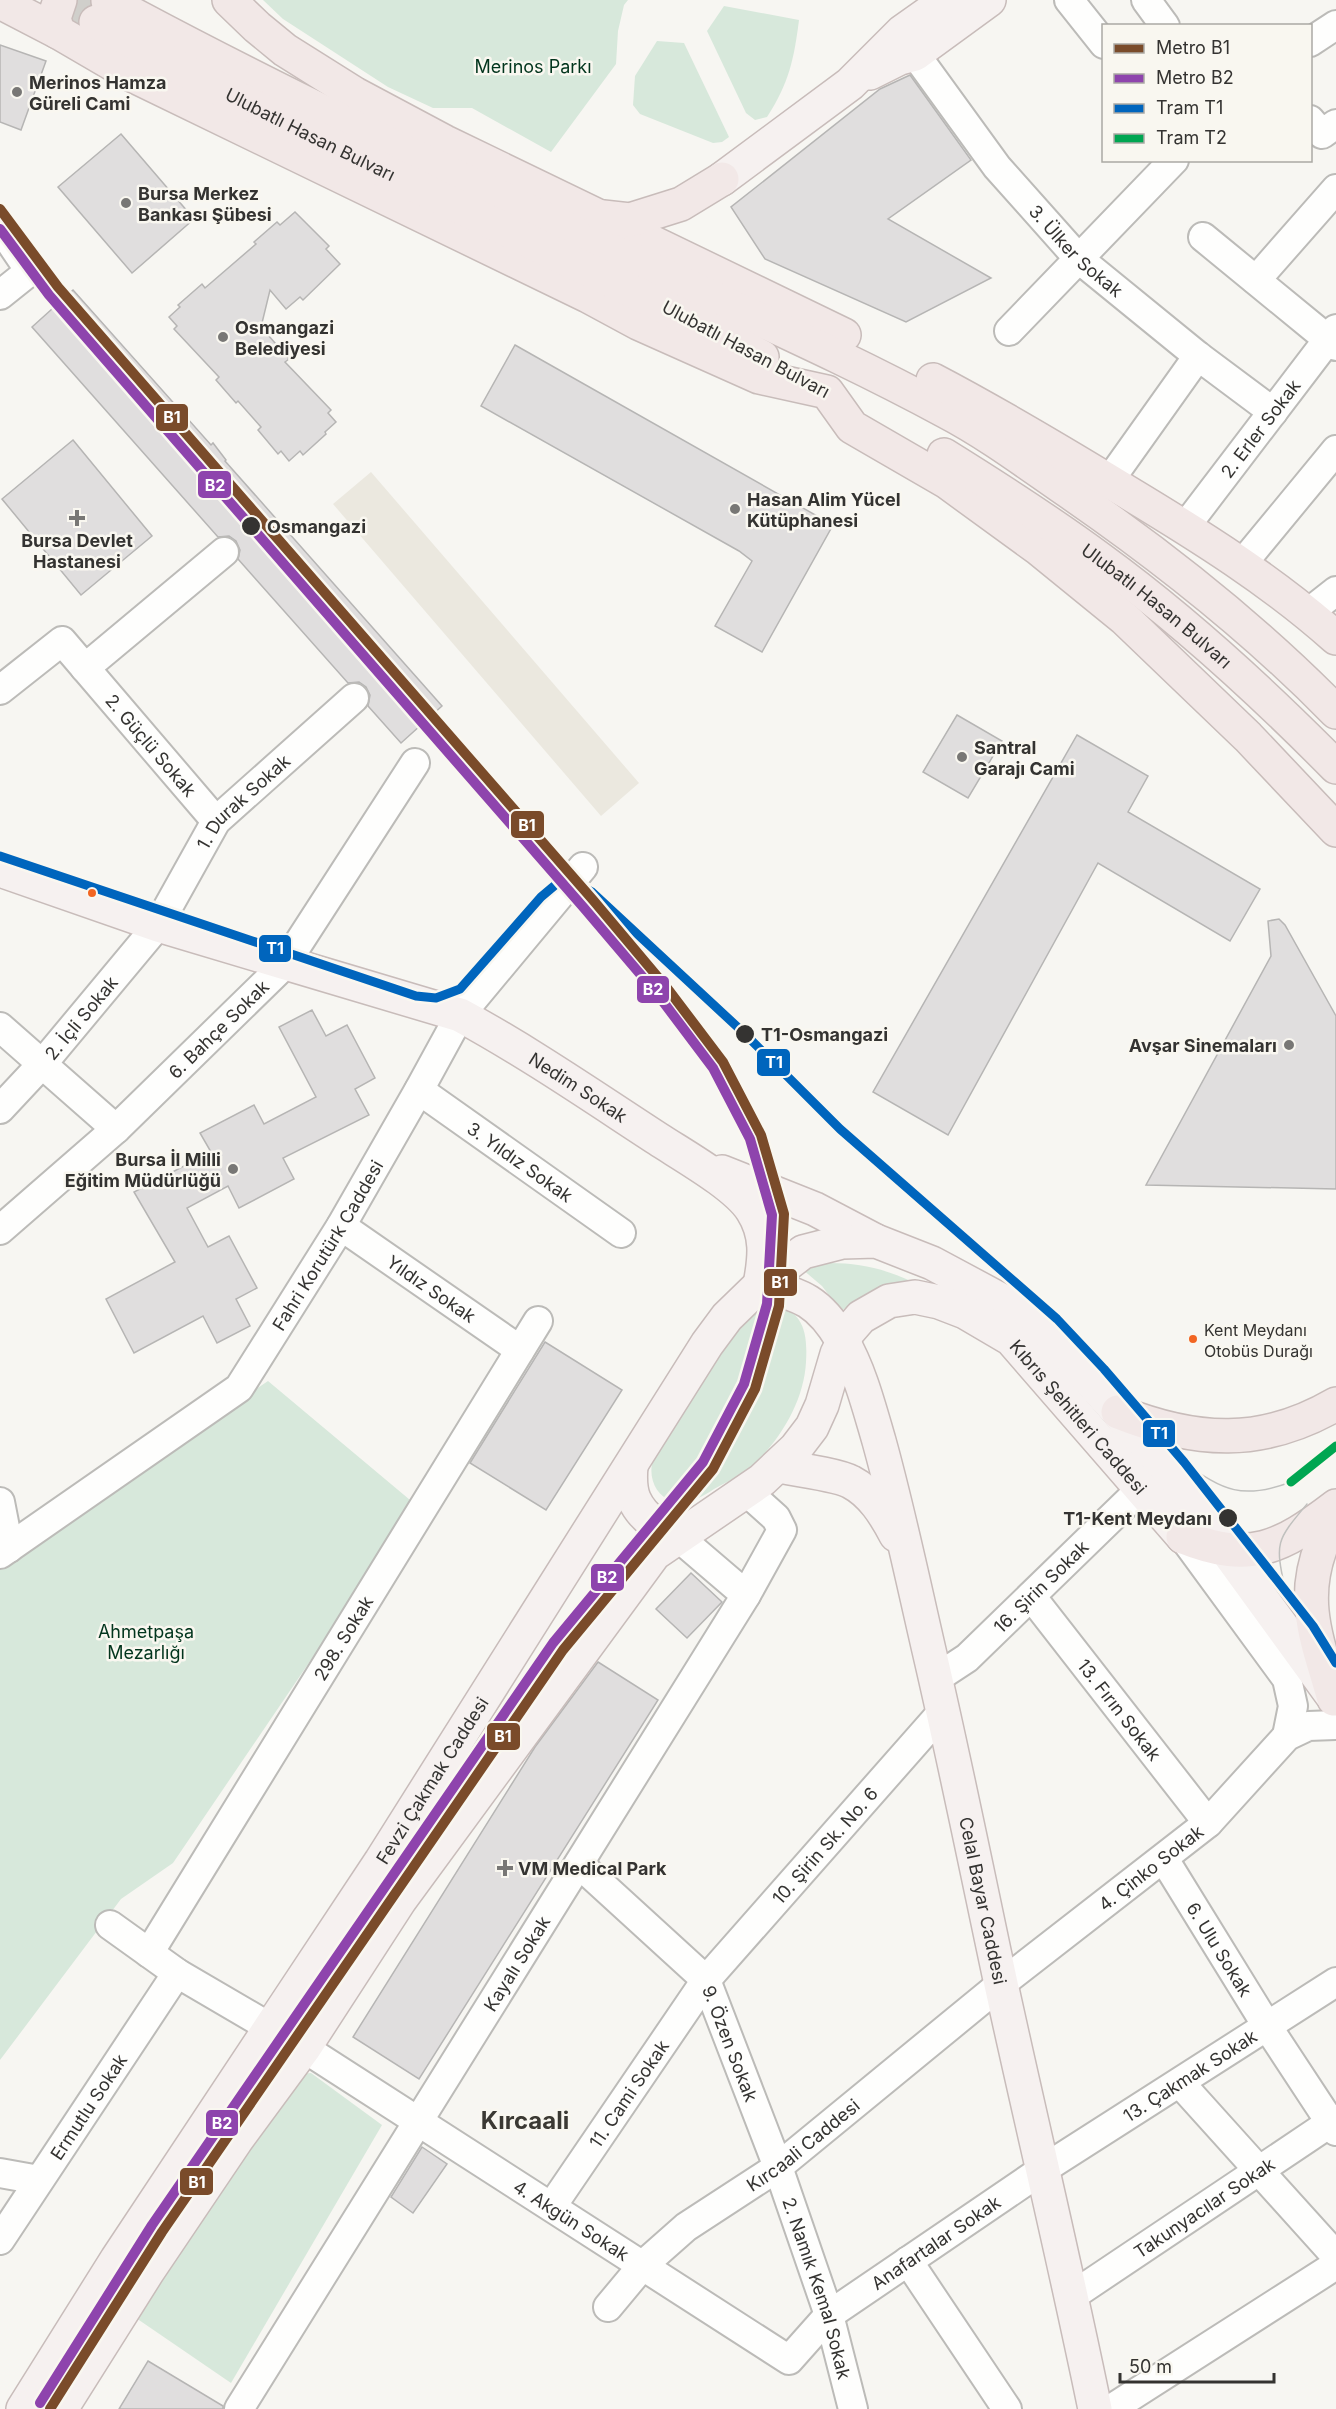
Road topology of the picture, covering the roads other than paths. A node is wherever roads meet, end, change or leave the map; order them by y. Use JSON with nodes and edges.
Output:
{"nodes":[{"id":1,"x":60,"y":0,"type":"edge"},
{"id":2,"x":230,"y":0,"type":"edge"},
{"id":3,"x":947,"y":0,"type":"edge"},
{"id":4,"x":989,"y":0,"type":"edge"},
{"id":5,"x":1069,"y":0,"type":"edge"},
{"id":6,"x":1146,"y":0,"type":"edge"},
{"id":7,"x":6,"y":2,"type":"edge"},
{"id":8,"x":102,"y":11,"type":"edge"},
{"id":9,"x":1164,"y":24,"type":"edge"},
{"id":10,"x":1336,"y":25,"type":"edge"},
{"id":11,"x":58,"y":33,"type":"junction"},
{"id":12,"x":1102,"y":41,"type":"edge"},
{"id":13,"x":1312,"y":41,"type":"edge"},
{"id":14,"x":915,"y":54,"type":"junction"},
{"id":15,"x":850,"y":84,"type":"junction"},
{"id":16,"x":1312,"y":121,"type":"edge"},
{"id":17,"x":1336,"y":124,"type":"edge"},
{"id":18,"x":1172,"y":162,"type":"edge"},
{"id":19,"x":722,"y":179,"type":"junction"},
{"id":20,"x":1336,"y":189,"type":"edge"},
{"id":21,"x":598,"y":217,"type":"junction"},
{"id":22,"x":0,"y":227,"type":"edge"},
{"id":23,"x":1203,"y":237,"type":"dead end"},
{"id":24,"x":687,"y":259,"type":"junction"},
{"id":25,"x":1078,"y":259,"type":"junction"},
{"id":26,"x":1256,"y":280,"type":"junction"},
{"id":27,"x":0,"y":295,"type":"edge"},
{"id":28,"x":774,"y":328,"type":"junction"},
{"id":29,"x":1009,"y":331,"type":"dead end"},
{"id":30,"x":1333,"y":338,"type":"edge"},
{"id":31,"x":1198,"y":356,"type":"junction"},
{"id":32,"x":827,"y":392,"type":"junction"},
{"id":33,"x":1273,"y":412,"type":"junction"},
{"id":34,"x":998,"y":414,"type":"junction"},
{"id":35,"x":1336,"y":450,"type":"edge"},
{"id":36,"x":1109,"y":481,"type":"junction"},
{"id":37,"x":1185,"y":527,"type":"junction"},
{"id":38,"x":224,"y":552,"type":"dead end"},
{"id":39,"x":1242,"y":564,"type":"junction"},
{"id":40,"x":1336,"y":591,"type":"edge"},
{"id":41,"x":1308,"y":613,"type":"junction"},
{"id":42,"x":1336,"y":638,"type":"edge"},
{"id":43,"x":85,"y":668,"type":"junction"},
{"id":44,"x":0,"y":690,"type":"edge"},
{"id":45,"x":354,"y":698,"type":"dead end"},
{"id":46,"x":1336,"y":712,"type":"edge"},
{"id":47,"x":415,"y":763,"type":"dead end"},
{"id":48,"x":1336,"y":767,"type":"edge"},
{"id":49,"x":216,"y":821,"type":"junction"},
{"id":50,"x":1336,"y":830,"type":"edge"},
{"id":51,"x":583,"y":867,"type":"dead end"},
{"id":52,"x":0,"y":870,"type":"edge"},
{"id":53,"x":158,"y":925,"type":"junction"},
{"id":54,"x":285,"y":964,"type":"junction"},
{"id":55,"x":460,"y":1015,"type":"junction"},
{"id":56,"x":0,"y":1027,"type":"edge"},
{"id":57,"x":43,"y":1063,"type":"junction"},
{"id":58,"x":419,"y":1090,"type":"junction"},
{"id":59,"x":0,"y":1109,"type":"edge"},
{"id":60,"x":116,"y":1129,"type":"junction"},
{"id":61,"x":694,"y":1162,"type":"junction"},
{"id":62,"x":341,"y":1226,"type":"junction"},
{"id":63,"x":0,"y":1230,"type":"edge"},
{"id":64,"x":621,"y":1233,"type":"dead end"},
{"id":65,"x":876,"y":1241,"type":"junction"},
{"id":66,"x":760,"y":1286,"type":"junction"},
{"id":67,"x":538,"y":1321,"type":"dead end"},
{"id":68,"x":845,"y":1337,"type":"junction"},
{"id":69,"x":520,"y":1350,"type":"junction"},
{"id":70,"x":1336,"y":1404,"type":"edge"},
{"id":71,"x":1118,"y":1412,"type":"junction"},
{"id":72,"x":631,"y":1466,"type":"junction"},
{"id":73,"x":762,"y":1479,"type":"junction"},
{"id":74,"x":1142,"y":1489,"type":"junction"},
{"id":75,"x":0,"y":1502,"type":"edge"},
{"id":76,"x":1336,"y":1506,"type":"edge"},
{"id":77,"x":1336,"y":1515,"type":"edge"},
{"id":78,"x":680,"y":1534,"type":"junction"},
{"id":79,"x":1183,"y":1537,"type":"junction"},
{"id":80,"x":5,"y":1551,"type":"edge"},
{"id":81,"x":1227,"y":1551,"type":"junction"},
{"id":82,"x":908,"y":1558,"type":"junction"},
{"id":83,"x":746,"y":1595,"type":"junction"},
{"id":84,"x":1031,"y":1596,"type":"junction"},
{"id":85,"x":935,"y":1678,"type":"junction"},
{"id":86,"x":1336,"y":1706,"type":"edge"},
{"id":87,"x":944,"y":1710,"type":"junction"},
{"id":88,"x":1287,"y":1736,"type":"junction"},
{"id":89,"x":1208,"y":1823,"type":"junction"},
{"id":90,"x":1164,"y":1859,"type":"junction"},
{"id":91,"x":579,"y":1864,"type":"junction"},
{"id":92,"x":110,"y":1925,"type":"dead end"},
{"id":93,"x":149,"y":1953,"type":"junction"},
{"id":94,"x":177,"y":1973,"type":"junction"},
{"id":95,"x":706,"y":1980,"type":"junction"},
{"id":96,"x":1336,"y":1982,"type":"edge"},
{"id":97,"x":1001,"y":1984,"type":"junction"},
{"id":98,"x":1267,"y":2026,"type":"junction"},
{"id":99,"x":272,"y":2028,"type":"junction"},
{"id":100,"x":304,"y":2048,"type":"junction"},
{"id":101,"x":1180,"y":2083,"type":"junction"},
{"id":102,"x":418,"y":2121,"type":"junction"},
{"id":103,"x":1334,"y":2124,"type":"edge"},
{"id":104,"x":778,"y":2167,"type":"junction"},
{"id":105,"x":1259,"y":2169,"type":"junction"},
{"id":106,"x":1042,"y":2170,"type":"junction"},
{"id":107,"x":0,"y":2173,"type":"edge"},
{"id":108,"x":39,"y":2180,"type":"junction"},
{"id":109,"x":552,"y":2206,"type":"junction"},
{"id":110,"x":0,"y":2240,"type":"edge"},
{"id":111,"x":1336,"y":2256,"type":"edge"},
{"id":112,"x":909,"y":2261,"type":"junction"},
{"id":113,"x":643,"y":2265,"type":"junction"},
{"id":114,"x":1336,"y":2265,"type":"edge"},
{"id":115,"x":1072,"y":2296,"type":"junction"},
{"id":116,"x":608,"y":2307,"type":"dead end"},
{"id":117,"x":829,"y":2315,"type":"junction"},
{"id":118,"x":23,"y":2409,"type":"edge"},
{"id":119,"x":61,"y":2409,"type":"edge"},
{"id":120,"x":239,"y":2409,"type":"edge"},
{"id":121,"x":853,"y":2409,"type":"edge"},
{"id":122,"x":1007,"y":2409,"type":"edge"},
{"id":123,"x":1095,"y":2409,"type":"edge"},
{"id":124,"x":1111,"y":2409,"type":"edge"}],
"edges":[{"from":1,"to":11,"type":"highway"},
{"from":2,"to":21,"type":"highway"},
{"from":3,"to":15,"type":"main road"},
{"from":4,"to":14,"type":"main road"},
{"from":5,"to":12,"type":"street"},
{"from":6,"to":9,"type":"street"},
{"from":7,"to":11,"type":"highway"},
{"from":8,"to":28,"type":"highway","name":"Ulubatlı Hasan Bulvarı"},
{"from":8,"to":32,"type":"highway","name":"Ulubatlı Hasan Bulvarı"},
{"from":10,"to":13,"type":"street"},
{"from":11,"to":32,"type":"highway"},
{"from":14,"to":15,"type":"main road"},
{"from":14,"to":25,"type":"street","name":"3. Ülker Sokak"},
{"from":15,"to":19,"type":"main road"},
{"from":16,"to":17,"type":"street"},
{"from":18,"to":25,"type":"street"},
{"from":19,"to":21,"type":"highway"},
{"from":19,"to":24,"type":"highway"},
{"from":20,"to":26,"type":"street"},
{"from":21,"to":24,"type":"highway"},
{"from":22,"to":27,"type":"street"},
{"from":23,"to":26,"type":"street"},
{"from":24,"to":34,"type":"highway"},
{"from":25,"to":29,"type":"street"},
{"from":25,"to":31,"type":"street","name":"3. Ülker Sokak"},
{"from":26,"to":30,"type":"street"},
{"from":28,"to":34,"type":"highway"},
{"from":28,"to":46,"type":"highway","name":"Ulubatlı Hasan Bulvarı"},
{"from":30,"to":33,"type":"street","name":"2. Erler Sokak"},
{"from":31,"to":33,"type":"street","name":"3. Ülker Sokak"},
{"from":31,"to":36,"type":"street"},
{"from":32,"to":48,"type":"highway","name":"Ulubatlı Hasan Bulvarı"},
{"from":32,"to":50,"type":"highway"},
{"from":33,"to":37,"type":"street","name":"2. Erler Sokak"},
{"from":34,"to":36,"type":"highway"},
{"from":35,"to":39,"type":"street"},
{"from":36,"to":37,"type":"highway"},
{"from":37,"to":39,"type":"highway"},
{"from":38,"to":43,"type":"street"},
{"from":39,"to":41,"type":"highway"},
{"from":40,"to":41,"type":"street"},
{"from":41,"to":42,"type":"highway"},
{"from":43,"to":44,"type":"street","name":"2. Güçlü Sokak"},
{"from":43,"to":49,"type":"street","name":"2. Güçlü Sokak"},
{"from":45,"to":49,"type":"street","name":"1. Durak Sokak"},
{"from":47,"to":54,"type":"street","name":"6. Bahçe Sokak"},
{"from":49,"to":53,"type":"street","name":"1. Durak Sokak"},
{"from":51,"to":55,"type":"street","name":"Fahri Korutürk Caddesi"},
{"from":52,"to":53,"type":"main road","name":"Nedim Sokak"},
{"from":53,"to":54,"type":"main road","name":"Nedim Sokak"},
{"from":53,"to":57,"type":"street","name":"2. İçli Sokak"},
{"from":54,"to":55,"type":"main road","name":"Nedim Sokak"},
{"from":54,"to":60,"type":"street","name":"6. Bahçe Sokak"},
{"from":55,"to":58,"type":"street","name":"Fahri Korutürk Caddesi"},
{"from":55,"to":61,"type":"main road","name":"Nedim Sokak"},
{"from":56,"to":57,"type":"street"},
{"from":57,"to":59,"type":"street","name":"2. İçli Sokak"},
{"from":57,"to":60,"type":"street"},
{"from":58,"to":62,"type":"street","name":"Fahri Korutürk Caddesi"},
{"from":58,"to":64,"type":"street","name":"3. Yıldız Sokak"},
{"from":60,"to":63,"type":"street","name":"6. Bahçe Sokak"},
{"from":61,"to":65,"type":"main road"},
{"from":61,"to":66,"type":"main road"},
{"from":62,"to":69,"type":"street","name":"Yıldız Sokak"},
{"from":62,"to":80,"type":"street","name":"Fahri Korutürk Caddesi"},
{"from":65,"to":66,"type":"main road","name":"Fevzi Çakmak Caddesi"},
{"from":65,"to":71,"type":"main road"},
{"from":66,"to":68,"type":"main road","name":"Celal Bayar Caddesi"},
{"from":66,"to":72,"type":"main road","name":"Fevzi Çakmak Caddesi"},
{"from":67,"to":69,"type":"street","name":"298. Sokak"},
{"from":68,"to":73,"type":"main road"},
{"from":68,"to":74,"type":"main road","name":"Kıbrıs Şehitleri Caddesi"},
{"from":68,"to":82,"type":"main road","name":"Celal Bayar Caddesi"},
{"from":69,"to":93,"type":"street","name":"298. Sokak"},
{"from":70,"to":71,"type":"highway"},
{"from":71,"to":81,"type":"main road"},
{"from":72,"to":78,"type":"main road"},
{"from":72,"to":99,"type":"main road","name":"Fevzi Çakmak Caddesi"},
{"from":73,"to":78,"type":"main road"},
{"from":73,"to":82,"type":"main road"},
{"from":73,"to":83,"type":"street","name":"Kayalı Sokak"},
{"from":74,"to":79,"type":"main road","name":"Kıbrıs Şehitleri Caddesi"},
{"from":74,"to":84,"type":"street","name":"16. Şirin Sokak"},
{"from":75,"to":80,"type":"street"},
{"from":76,"to":81,"type":"highway"},
{"from":77,"to":86,"type":"highway"},
{"from":78,"to":83,"type":"street"},
{"from":78,"to":100,"type":"main road"},
{"from":79,"to":81,"type":"highway"},
{"from":79,"to":88,"type":"street","name":"Kıbrıs Şehitleri Caddesi"},
{"from":81,"to":86,"type":"main road"},
{"from":82,"to":85,"type":"main road","name":"Celal Bayar Caddesi"},
{"from":83,"to":91,"type":"street","name":"Kayalı Sokak"},
{"from":84,"to":85,"type":"street","name":"16. Şirin Sokak"},
{"from":84,"to":89,"type":"street","name":"13. Fırın Sokak"},
{"from":85,"to":87,"type":"main road","name":"Celal Bayar Caddesi"},
{"from":86,"to":88,"type":"street"},
{"from":87,"to":95,"type":"street","name":"10. Şirin Sk. No. 6"},
{"from":87,"to":97,"type":"main road","name":"Celal Bayar Caddesi"},
{"from":88,"to":89,"type":"street","name":"4. Çinko Sokak"},
{"from":89,"to":90,"type":"street","name":"4. Çinko Sokak"},
{"from":90,"to":97,"type":"street","name":"4. Çinko Sokak"},
{"from":90,"to":98,"type":"street","name":"6. Ulu Sokak"},
{"from":91,"to":95,"type":"street","name":"9. Özen Sokak"},
{"from":91,"to":102,"type":"street","name":"Kayalı Sokak"},
{"from":92,"to":93,"type":"street"},
{"from":93,"to":94,"type":"street"},
{"from":94,"to":99,"type":"street"},
{"from":94,"to":108,"type":"street","name":"Ermutlu Sokak"},
{"from":95,"to":104,"type":"street","name":"9. Özen Sokak"},
{"from":95,"to":109,"type":"street","name":"11. Cami Sokak"},
{"from":96,"to":98,"type":"street","name":"13. Çakmak Sokak"},
{"from":97,"to":104,"type":"street","name":"Kırcaali Caddesi"},
{"from":97,"to":106,"type":"main road","name":"Celal Bayar Caddesi"},
{"from":98,"to":101,"type":"street","name":"13. Çakmak Sokak"},
{"from":98,"to":103,"type":"street","name":"6. Ulu Sokak"},
{"from":99,"to":118,"type":"main road","name":"Fevzi Çakmak Caddesi"},
{"from":100,"to":102,"type":"street","name":"4. Akgün Sokak"},
{"from":100,"to":119,"type":"main road"},
{"from":101,"to":105,"type":"street"},
{"from":101,"to":106,"type":"street","name":"13. Çakmak Sokak"},
{"from":102,"to":109,"type":"street","name":"4. Akgün Sokak"},
{"from":102,"to":120,"type":"street","name":"Kayalı Sokak"},
{"from":103,"to":105,"type":"street","name":"Takunyacılar Sokak"},
{"from":104,"to":113,"type":"street","name":"Kırcaali Caddesi"},
{"from":104,"to":117,"type":"street","name":"2. Namık Kemal Sokak"},
{"from":105,"to":111,"type":"street"},
{"from":105,"to":115,"type":"street","name":"Takunyacılar Sokak"},
{"from":106,"to":112,"type":"street","name":"Anafartalar Sokak"},
{"from":106,"to":115,"type":"main road","name":"Celal Bayar Caddesi"},
{"from":107,"to":108,"type":"street"},
{"from":108,"to":110,"type":"street","name":"Ermutlu Sokak"},
{"from":109,"to":113,"type":"street","name":"4. Akgün Sokak"},
{"from":112,"to":117,"type":"street","name":"Anafartalar Sokak"},
{"from":112,"to":122,"type":"street"},
{"from":113,"to":116,"type":"street","name":"Kırcaali Caddesi"},
{"from":113,"to":117,"type":"street","name":"4. Akgün Sokak"},
{"from":114,"to":124,"type":"street"},
{"from":115,"to":123,"type":"main road","name":"Celal Bayar Caddesi"},
{"from":117,"to":121,"type":"street","name":"2. Namık Kemal Sokak"}]}
